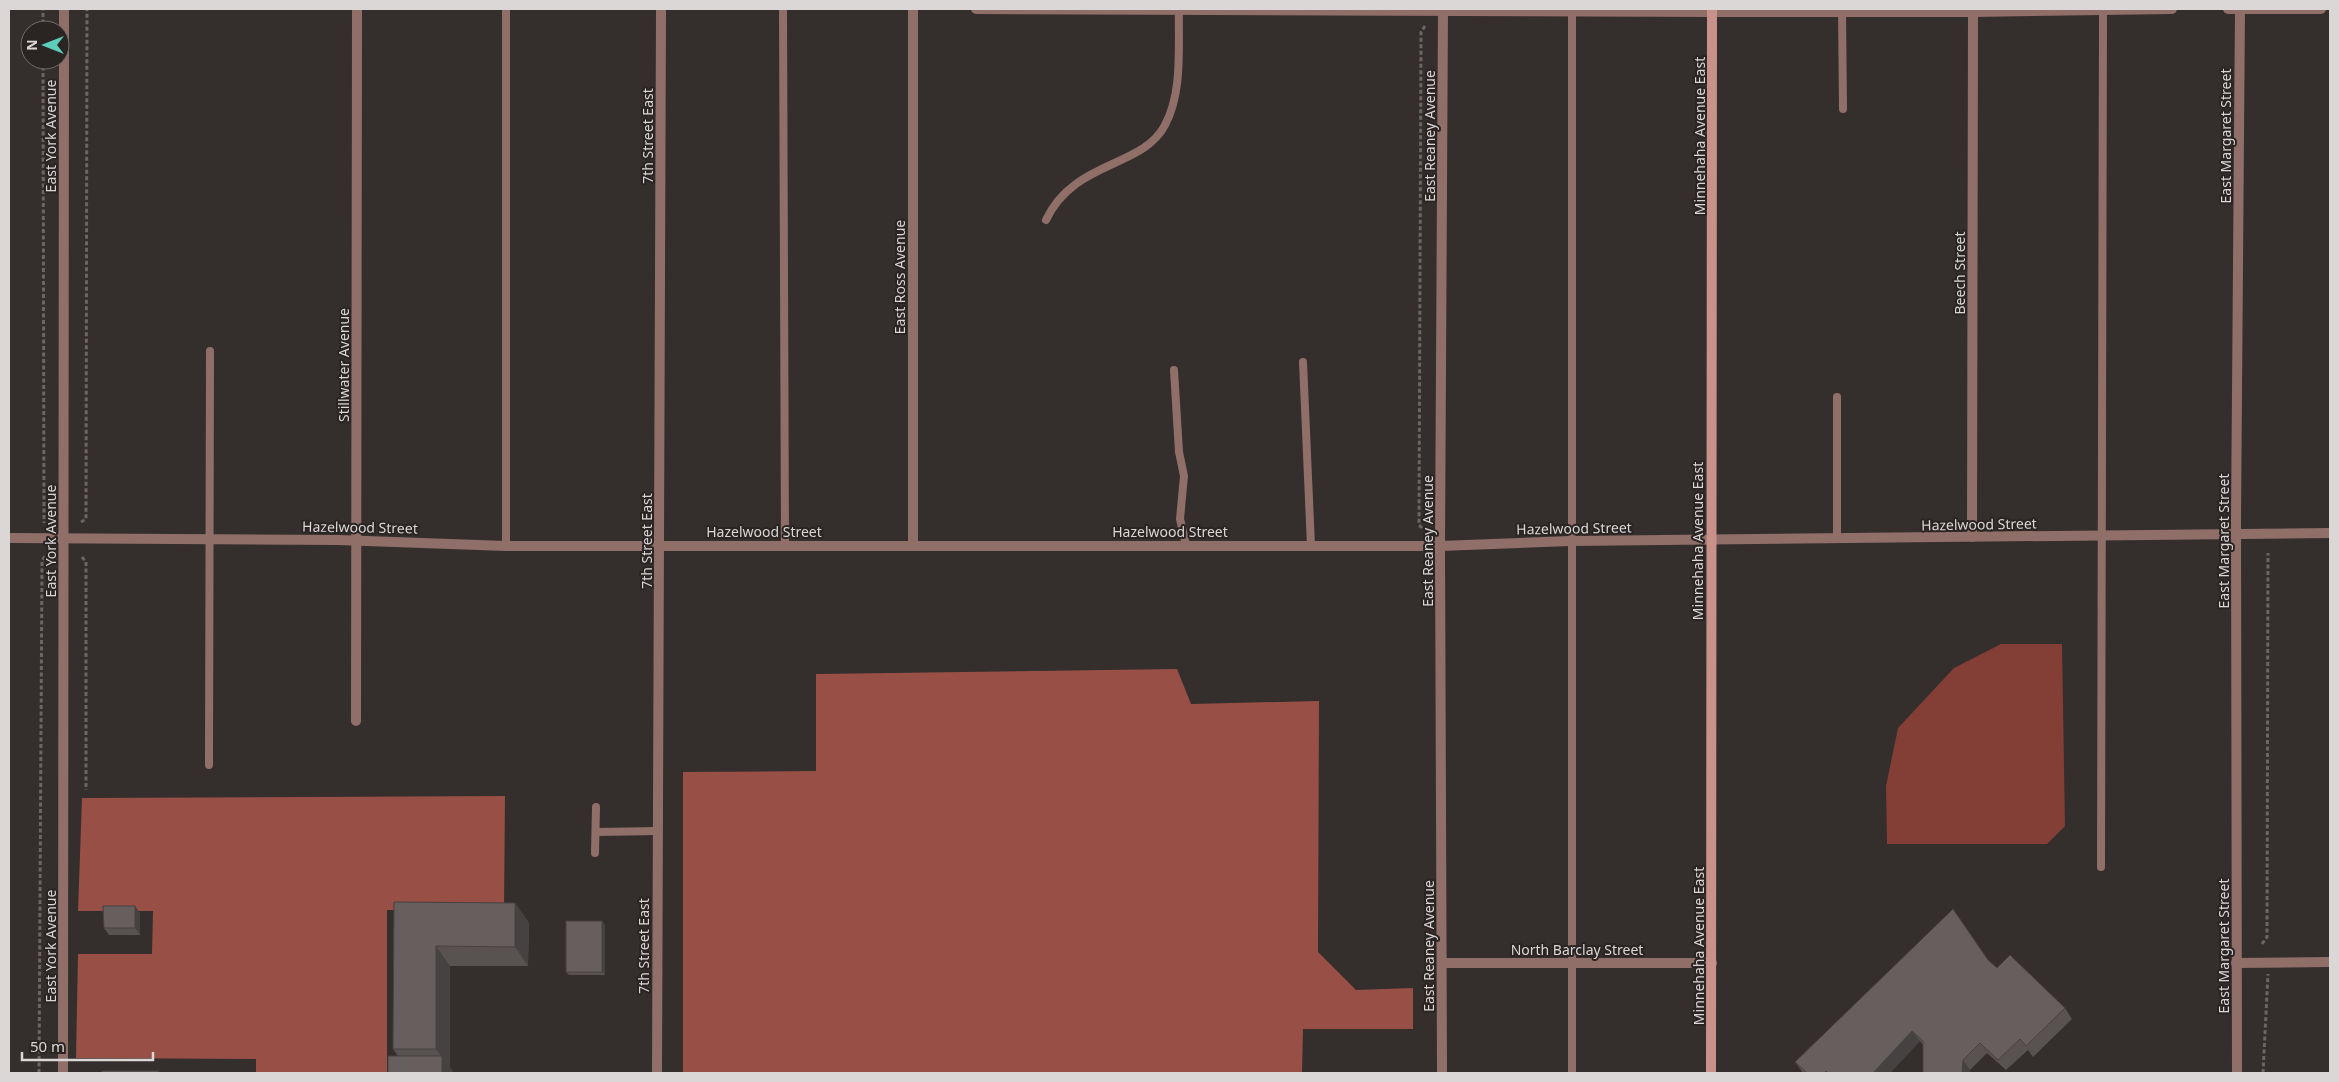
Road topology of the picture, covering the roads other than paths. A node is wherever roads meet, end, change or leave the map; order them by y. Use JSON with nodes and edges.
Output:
{"nodes":[{"id":1,"x":64,"y":9,"type":"edge"},
{"id":2,"x":357,"y":9,"type":"edge"},
{"id":3,"x":506,"y":9,"type":"edge"},
{"id":4,"x":661,"y":9,"type":"edge"},
{"id":5,"x":783,"y":9,"type":"edge"},
{"id":6,"x":914,"y":9,"type":"edge"},
{"id":7,"x":976,"y":9,"type":"edge"},
{"id":8,"x":1045,"y":9,"type":"edge"},
{"id":9,"x":1178,"y":9,"type":"edge"},
{"id":10,"x":1311,"y":9,"type":"edge"},
{"id":11,"x":1443,"y":9,"type":"edge"},
{"id":12,"x":1572,"y":9,"type":"edge"},
{"id":13,"x":2172,"y":9,"type":"edge"},
{"id":14,"x":2228,"y":9,"type":"edge"},
{"id":15,"x":2240,"y":9,"type":"edge"},
{"id":16,"x":2321,"y":9,"type":"edge"},
{"id":17,"x":1842,"y":10,"type":"edge"},
{"id":18,"x":1972,"y":10,"type":"edge"},
{"id":19,"x":2103,"y":10,"type":"edge"},
{"id":20,"x":1712,"y":11,"type":"edge"},
{"id":21,"x":1842,"y":109,"type":"dead end"},
{"id":22,"x":1046,"y":220,"type":"dead end"},
{"id":23,"x":210,"y":351,"type":"dead end"},
{"id":24,"x":1303,"y":362,"type":"dead end"},
{"id":25,"x":1174,"y":370,"type":"dead end"},
{"id":26,"x":1837,"y":397,"type":"dead end"},
{"id":27,"x":2330,"y":533,"type":"edge"},
{"id":28,"x":2236,"y":535,"type":"junction"},
{"id":29,"x":2102,"y":536,"type":"junction"},
{"id":30,"x":9,"y":538,"type":"edge"},
{"id":31,"x":211,"y":538,"type":"junction"},
{"id":32,"x":1972,"y":538,"type":"junction"},
{"id":33,"x":63,"y":539,"type":"junction"},
{"id":34,"x":1837,"y":539,"type":"junction"},
{"id":35,"x":356,"y":541,"type":"junction"},
{"id":36,"x":1570,"y":541,"type":"junction"},
{"id":37,"x":1711,"y":541,"type":"junction"},
{"id":38,"x":785,"y":544,"type":"junction"},
{"id":39,"x":660,"y":545,"type":"junction"},
{"id":40,"x":913,"y":545,"type":"junction"},
{"id":41,"x":1186,"y":545,"type":"junction"},
{"id":42,"x":506,"y":546,"type":"junction"},
{"id":43,"x":1311,"y":546,"type":"junction"},
{"id":44,"x":1440,"y":546,"type":"junction"},
{"id":45,"x":356,"y":721,"type":"dead end"},
{"id":46,"x":208,"y":765,"type":"dead end"},
{"id":47,"x":596,"y":807,"type":"dead end"},
{"id":48,"x":658,"y":831,"type":"junction"},
{"id":49,"x":596,"y":832,"type":"junction"},
{"id":50,"x":596,"y":853,"type":"dead end"},
{"id":51,"x":2101,"y":867,"type":"dead end"},
{"id":52,"x":2330,"y":962,"type":"edge"},
{"id":53,"x":1572,"y":963,"type":"junction"},
{"id":54,"x":1712,"y":963,"type":"junction"},
{"id":55,"x":2236,"y":963,"type":"junction"},
{"id":56,"x":1442,"y":964,"type":"junction"},
{"id":57,"x":63,"y":1073,"type":"edge"},
{"id":58,"x":657,"y":1073,"type":"edge"},
{"id":59,"x":1442,"y":1073,"type":"edge"},
{"id":60,"x":1572,"y":1073,"type":"edge"},
{"id":61,"x":1711,"y":1073,"type":"edge"},
{"id":62,"x":2236,"y":1073,"type":"edge"}],
"edges":[{"from":1,"to":33,"type":"street","name":"East York Avenue"},
{"from":2,"to":35,"type":"street","name":"Stillwater Avenue"},
{"from":3,"to":42,"type":"lane"},
{"from":4,"to":39,"type":"street","name":"7th Street East"},
{"from":5,"to":38,"type":"lane"},
{"from":6,"to":40,"type":"street","name":"East Ross Avenue"},
{"from":7,"to":8,"type":"street"},
{"from":8,"to":9,"type":"street"},
{"from":9,"to":10,"type":"street"},
{"from":9,"to":22,"type":"lane"},
{"from":10,"to":11,"type":"street"},
{"from":11,"to":12,"type":"street"},
{"from":11,"to":44,"type":"street","name":"East Reaney Avenue"},
{"from":12,"to":20,"type":"street"},
{"from":12,"to":36,"type":"lane"},
{"from":13,"to":19,"type":"street"},
{"from":14,"to":15,"type":"street"},
{"from":15,"to":16,"type":"street"},
{"from":15,"to":28,"type":"street","name":"East Margaret Street"},
{"from":17,"to":18,"type":"street"},
{"from":17,"to":20,"type":"street"},
{"from":17,"to":21,"type":"lane"},
{"from":18,"to":19,"type":"street"},
{"from":18,"to":32,"type":"street","name":"Beech Street"},
{"from":19,"to":29,"type":"lane"},
{"from":20,"to":37,"type":"main road","name":"Minnehaha Avenue East"},
{"from":23,"to":31,"type":"lane"},
{"from":24,"to":43,"type":"lane"},
{"from":25,"to":41,"type":"lane"},
{"from":26,"to":34,"type":"lane"},
{"from":27,"to":28,"type":"street","name":"Hazelwood Street"},
{"from":28,"to":29,"type":"street","name":"Hazelwood Street"},
{"from":28,"to":55,"type":"street","name":"East Margaret Street"},
{"from":29,"to":32,"type":"street","name":"Hazelwood Street"},
{"from":29,"to":51,"type":"lane"},
{"from":30,"to":33,"type":"street","name":"Hazelwood Street"},
{"from":31,"to":33,"type":"street","name":"Hazelwood Street"},
{"from":31,"to":35,"type":"street","name":"Hazelwood Street"},
{"from":31,"to":46,"type":"lane"},
{"from":32,"to":34,"type":"street","name":"Hazelwood Street"},
{"from":33,"to":57,"type":"street","name":"East York Avenue"},
{"from":34,"to":37,"type":"street","name":"Hazelwood Street"},
{"from":35,"to":42,"type":"street","name":"Hazelwood Street"},
{"from":35,"to":45,"type":"street","name":"Stillwater Avenue"},
{"from":36,"to":37,"type":"street","name":"Hazelwood Street"},
{"from":36,"to":44,"type":"street","name":"Hazelwood Street"},
{"from":36,"to":53,"type":"lane"},
{"from":37,"to":54,"type":"main road","name":"Minnehaha Avenue East"},
{"from":38,"to":39,"type":"street","name":"Hazelwood Street"},
{"from":38,"to":40,"type":"street","name":"Hazelwood Street"},
{"from":39,"to":42,"type":"street","name":"Hazelwood Street"},
{"from":39,"to":48,"type":"street","name":"7th Street East"},
{"from":40,"to":41,"type":"street","name":"Hazelwood Street"},
{"from":41,"to":43,"type":"street","name":"Hazelwood Street"},
{"from":43,"to":44,"type":"street","name":"Hazelwood Street"},
{"from":44,"to":56,"type":"street","name":"East Reaney Avenue"},
{"from":47,"to":49,"type":"lane"},
{"from":48,"to":49,"type":"lane"},
{"from":48,"to":58,"type":"street","name":"7th Street East"},
{"from":49,"to":50,"type":"lane"},
{"from":52,"to":55,"type":"street"},
{"from":53,"to":54,"type":"street","name":"North Barclay Street"},
{"from":53,"to":56,"type":"street","name":"North Barclay Street"},
{"from":53,"to":60,"type":"lane"},
{"from":54,"to":61,"type":"main road","name":"Minnehaha Avenue East"},
{"from":55,"to":62,"type":"street","name":"East Margaret Street"},
{"from":56,"to":59,"type":"street","name":"East Reaney Avenue"}]}
